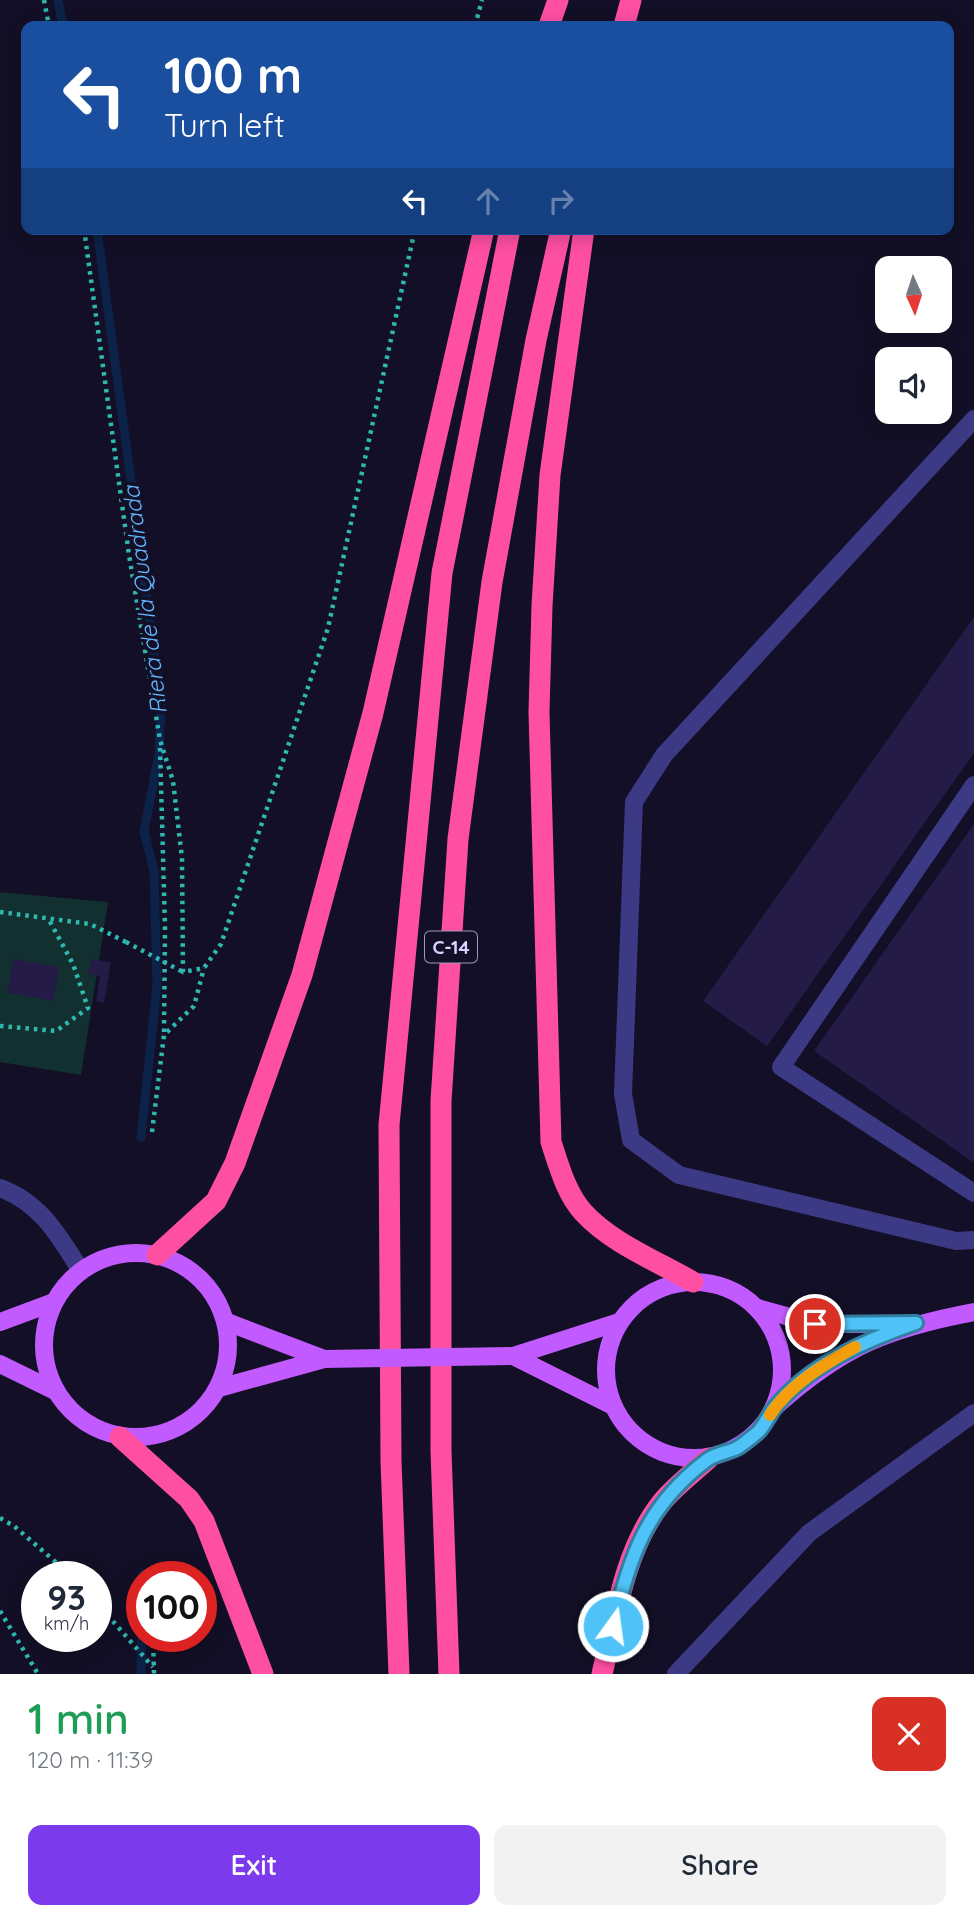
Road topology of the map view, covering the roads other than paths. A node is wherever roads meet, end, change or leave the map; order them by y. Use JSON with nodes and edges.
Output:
{"nodes":[{"id":1,"x":558,"y":0,"type":"edge"},
{"id":2,"x":631,"y":0,"type":"edge"},
{"id":3,"x":551,"y":21,"type":"edge"},
{"id":4,"x":625,"y":21,"type":"edge"},
{"id":5,"x":483,"y":235,"type":"edge"},
{"id":6,"x":509,"y":235,"type":"edge"},
{"id":7,"x":560,"y":235,"type":"edge"},
{"id":8,"x":583,"y":235,"type":"edge"},
{"id":9,"x":974,"y":419,"type":"edge"},
{"id":10,"x":974,"y":785,"type":"edge"},
{"id":11,"x":0,"y":1188,"type":"edge"},
{"id":12,"x":974,"y":1193,"type":"edge"},
{"id":13,"x":974,"y":1240,"type":"edge"},
{"id":14,"x":157,"y":1255,"type":"junction"},
{"id":15,"x":81,"y":1270,"type":"junction"},
{"id":16,"x":694,"y":1282,"type":"junction"},
{"id":17,"x":54,"y":1302,"type":"junction"},
{"id":18,"x":756,"y":1308,"type":"junction"},
{"id":19,"x":974,"y":1312,"type":"edge"},
{"id":20,"x":0,"y":1322,"type":"edge"},
{"id":21,"x":227,"y":1322,"type":"junction"},
{"id":22,"x":619,"y":1322,"type":"junction"},
{"id":23,"x":916,"y":1323,"type":"junction"},
{"id":24,"x":513,"y":1356,"type":"junction"},
{"id":25,"x":324,"y":1359,"type":"junction"},
{"id":26,"x":0,"y":1364,"type":"edge"},
{"id":27,"x":219,"y":1388,"type":"junction"},
{"id":28,"x":55,"y":1391,"type":"junction"},
{"id":29,"x":776,"y":1405,"type":"junction"},
{"id":30,"x":613,"y":1406,"type":"junction"},
{"id":31,"x":974,"y":1413,"type":"edge"},
{"id":32,"x":120,"y":1437,"type":"junction"},
{"id":33,"x":709,"y":1458,"type":"junction"},
{"id":34,"x":263,"y":1674,"type":"edge"},
{"id":35,"x":399,"y":1674,"type":"edge"},
{"id":36,"x":449,"y":1674,"type":"edge"},
{"id":37,"x":601,"y":1674,"type":"edge"},
{"id":38,"x":676,"y":1674,"type":"edge"}],
"edges":[{"from":1,"to":3,"type":"highway"},
{"from":2,"to":4,"type":"highway"},
{"from":5,"to":14,"type":"highway"},
{"from":6,"to":35,"type":"highway","number":"C-14"},
{"from":7,"to":36,"type":"highway","number":"C-14"},
{"from":8,"to":16,"type":"highway"},
{"from":9,"to":13,"type":"street"},
{"from":10,"to":12,"type":"street"},
{"from":11,"to":15,"type":"street"},
{"from":14,"to":15,"type":"main road"},
{"from":14,"to":21,"type":"main road"},
{"from":15,"to":17,"type":"main road"},
{"from":16,"to":18,"type":"main road"},
{"from":16,"to":22,"type":"main road"},
{"from":17,"to":20,"type":"main road"},
{"from":17,"to":28,"type":"main road"},
{"from":18,"to":23,"type":"main road"},
{"from":18,"to":29,"type":"main road"},
{"from":19,"to":23,"type":"main road"},
{"from":21,"to":25,"type":"main road"},
{"from":21,"to":27,"type":"main road"},
{"from":22,"to":24,"type":"main road"},
{"from":22,"to":30,"type":"main road"},
{"from":23,"to":29,"type":"main road"},
{"from":24,"to":25,"type":"main road","bridge":true},
{"from":24,"to":30,"type":"main road"},
{"from":25,"to":27,"type":"main road"},
{"from":26,"to":28,"type":"main road"},
{"from":27,"to":32,"type":"main road"},
{"from":28,"to":32,"type":"main road"},
{"from":29,"to":33,"type":"main road"},
{"from":30,"to":33,"type":"main road"},
{"from":31,"to":38,"type":"street"},
{"from":32,"to":34,"type":"highway"},
{"from":33,"to":37,"type":"highway"}]}
